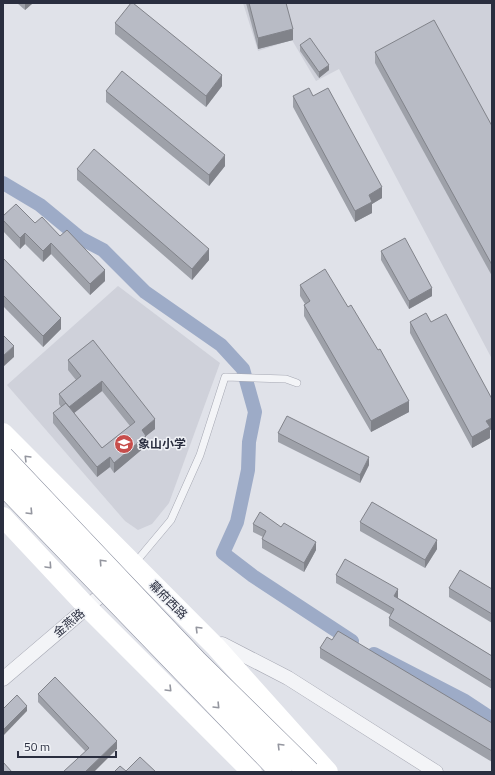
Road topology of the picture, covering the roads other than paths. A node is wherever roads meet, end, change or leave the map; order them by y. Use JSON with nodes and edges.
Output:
{"nodes":[{"id":1,"x":297,"y":383,"type":"dead end"},
{"id":2,"x":3,"y":433,"type":"edge"},
{"id":3,"x":3,"y":457,"type":"edge"},
{"id":4,"x":3,"y":484,"type":"edge"},
{"id":5,"x":71,"y":502,"type":"junction"},
{"id":6,"x":3,"y":517,"type":"edge"},
{"id":7,"x":31,"y":546,"type":"junction"},
{"id":8,"x":134,"y":565,"type":"junction"},
{"id":9,"x":114,"y":584,"type":"junction"},
{"id":10,"x":88,"y":608,"type":"junction"},
{"id":11,"x":170,"y":641,"type":"junction"},
{"id":12,"x":216,"y":647,"type":"junction"},
{"id":13,"x":146,"y":665,"type":"junction"},
{"id":14,"x":3,"y":679,"type":"edge"},
{"id":15,"x":266,"y":703,"type":"junction"},
{"id":16,"x":252,"y":772,"type":"edge"},
{"id":17,"x":281,"y":772,"type":"edge"},
{"id":18,"x":308,"y":772,"type":"edge"},
{"id":19,"x":328,"y":772,"type":"edge"},
{"id":20,"x":436,"y":772,"type":"edge"}],
"edges":[{"from":1,"to":8,"type":"lane"},
{"from":5,"to":2,"type":"main road","name":"幕府西路","one_way":true},
{"from":18,"to":3,"type":"highway","name":"幕府西路","one_way":true,"bridge":true},
{"from":4,"to":17,"type":"highway","one_way":true,"bridge":true},
{"from":5,"to":7,"type":"main road"},
{"from":5,"to":8,"type":"main road","name":"幕府西路"},
{"from":6,"to":7,"type":"main road"},
{"from":7,"to":10,"type":"main road","one_way":true},
{"from":8,"to":9,"type":"street","name":"金燕路"},
{"from":12,"to":8,"type":"main road","name":"幕府西路","one_way":true},
{"from":9,"to":10,"type":"street","name":"金燕路"},
{"from":9,"to":11,"type":"main road"},
{"from":10,"to":13,"type":"main road"},
{"from":10,"to":14,"type":"street","name":"金燕路"},
{"from":11,"to":13,"type":"main road"},
{"from":11,"to":15,"type":"main road"},
{"from":12,"to":15,"type":"main road","name":"幕府西路"},
{"from":12,"to":20,"type":"street"},
{"from":13,"to":16,"type":"main road","one_way":true},
{"from":15,"to":19,"type":"main road","name":"幕府西路"}]}
